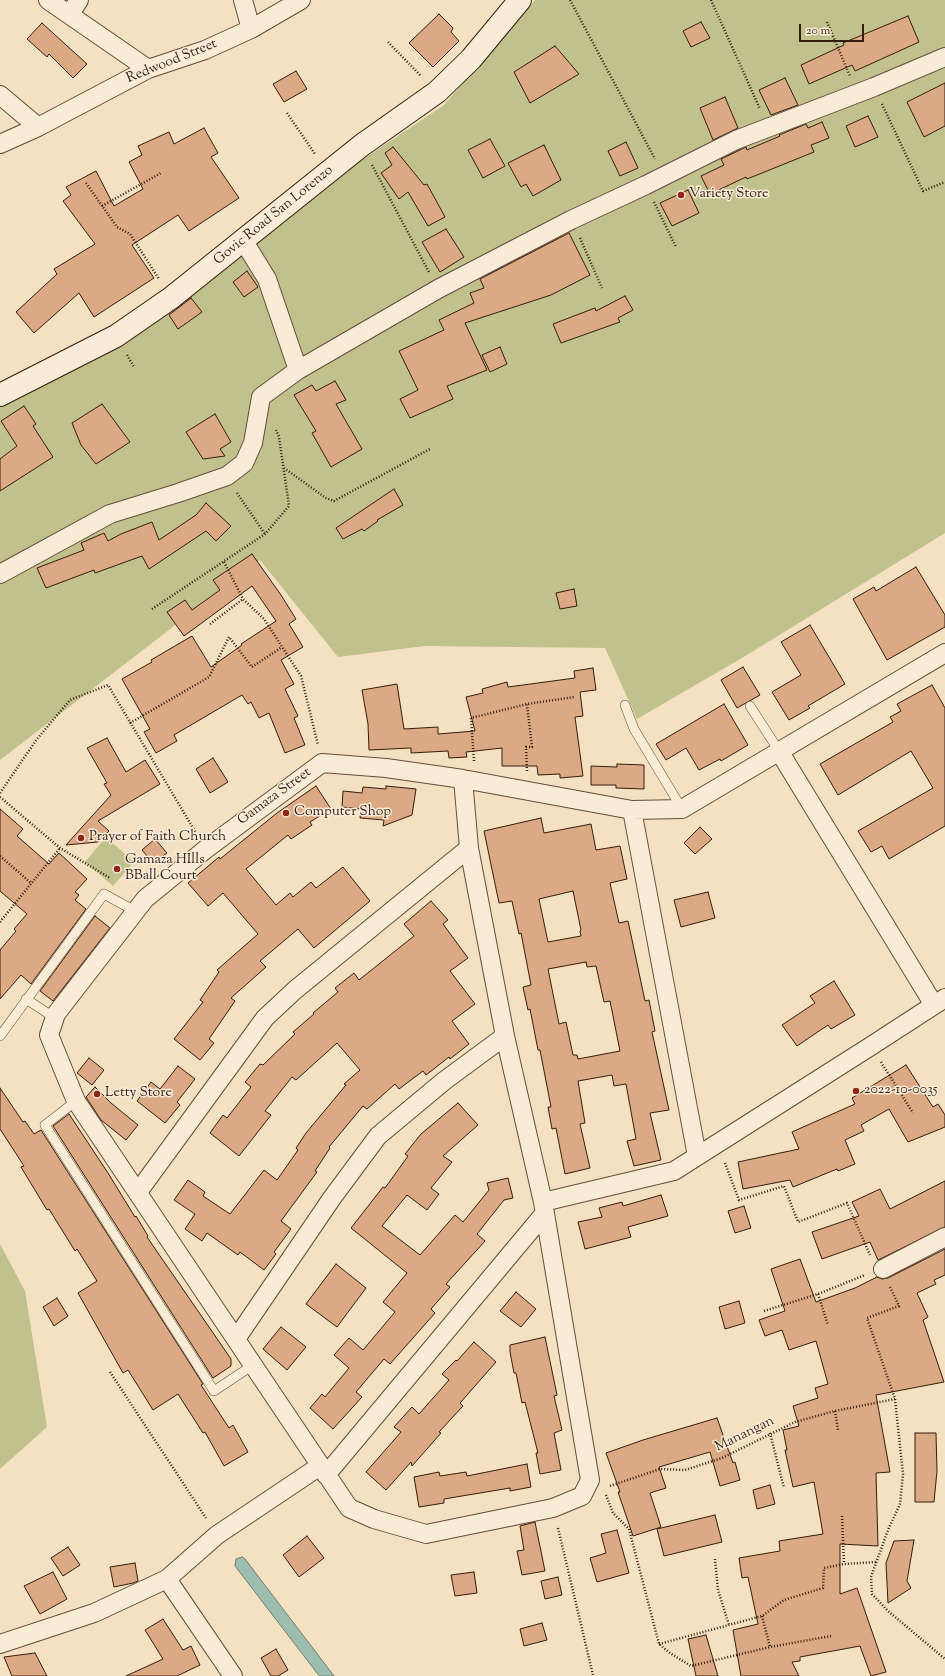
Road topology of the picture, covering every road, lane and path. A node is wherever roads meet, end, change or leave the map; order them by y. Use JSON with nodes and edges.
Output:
{"nodes":[{"id":1,"x":48,"y":0,"type":"edge"},
{"id":2,"x":243,"y":0,"type":"edge"},
{"id":3,"x":301,"y":0,"type":"edge"},
{"id":4,"x":520,"y":0,"type":"edge"},
{"id":5,"x":570,"y":0,"type":"edge"},
{"id":6,"x":712,"y":0,"type":"edge"},
{"id":7,"x":74,"y":7,"type":"edge"},
{"id":8,"x":827,"y":22,"type":"dead end"},
{"id":9,"x":251,"y":29,"type":"junction"},
{"id":10,"x":388,"y":42,"type":"dead end"},
{"id":11,"x":945,"y":57,"type":"edge"},
{"id":12,"x":148,"y":69,"type":"junction"},
{"id":13,"x":874,"y":87,"type":"junction"},
{"id":14,"x":437,"y":92,"type":"junction"},
{"id":15,"x":0,"y":94,"type":"edge"},
{"id":16,"x":857,"y":94,"type":"junction"},
{"id":17,"x":287,"y":112,"type":"dead end"},
{"id":18,"x":38,"y":127,"type":"junction"},
{"id":19,"x":769,"y":129,"type":"junction"},
{"id":20,"x":0,"y":144,"type":"edge"},
{"id":21,"x":362,"y":145,"type":"junction"},
{"id":22,"x":161,"y":172,"type":"dead end"},
{"id":23,"x":327,"y":173,"type":"junction"},
{"id":24,"x":664,"y":176,"type":"junction"},
{"id":25,"x":945,"y":182,"type":"edge"},
{"id":26,"x":86,"y":183,"type":"dead end"},
{"id":27,"x":646,"y":185,"type":"junction"},
{"id":28,"x":102,"y":206,"type":"junction"},
{"id":29,"x":571,"y":220,"type":"junction"},
{"id":30,"x":243,"y":240,"type":"junction"},
{"id":31,"x":676,"y":247,"type":"dead end"},
{"id":32,"x":602,"y":288,"type":"dead end"},
{"id":33,"x":438,"y":289,"type":"junction"},
{"id":34,"x":171,"y":298,"type":"junction"},
{"id":35,"x":298,"y":370,"type":"junction"},
{"id":36,"x":0,"y":395,"type":"edge"},
{"id":37,"x":261,"y":397,"type":"junction"},
{"id":38,"x":430,"y":449,"type":"dead end"},
{"id":39,"x":284,"y":468,"type":"junction"},
{"id":40,"x":227,"y":476,"type":"junction"},
{"id":41,"x":265,"y":534,"type":"junction"},
{"id":42,"x":224,"y":562,"type":"junction"},
{"id":43,"x":0,"y":574,"type":"edge"},
{"id":44,"x":243,"y":599,"type":"junction"},
{"id":45,"x":152,"y":609,"type":"dead end"},
{"id":46,"x":210,"y":624,"type":"dead end"},
{"id":47,"x":282,"y":647,"type":"junction"},
{"id":48,"x":945,"y":653,"type":"edge"},
{"id":49,"x":574,"y":698,"type":"dead end"},
{"id":50,"x":527,"y":704,"type":"junction"},
{"id":51,"x":625,"y":705,"type":"dead end"},
{"id":52,"x":750,"y":706,"type":"dead end"},
{"id":53,"x":130,"y":723,"type":"junction"},
{"id":54,"x":779,"y":751,"type":"junction"},
{"id":55,"x":322,"y":763,"type":"junction"},
{"id":56,"x":469,"y":780,"type":"junction"},
{"id":57,"x":528,"y":792,"type":"junction"},
{"id":58,"x":0,"y":793,"type":"edge"},
{"id":59,"x":0,"y":797,"type":"edge"},
{"id":60,"x":682,"y":809,"type":"junction"},
{"id":61,"x":632,"y":810,"type":"junction"},
{"id":62,"x":60,"y":848,"type":"junction"},
{"id":63,"x":468,"y":848,"type":"junction"},
{"id":64,"x":206,"y":849,"type":"junction"},
{"id":65,"x":0,"y":856,"type":"edge"},
{"id":66,"x":112,"y":879,"type":"dead end"},
{"id":67,"x":31,"y":883,"type":"junction"},
{"id":68,"x":134,"y":911,"type":"junction"},
{"id":69,"x":0,"y":922,"type":"edge"},
{"id":70,"x":26,"y":999,"type":"junction"},
{"id":71,"x":939,"y":1001,"type":"edge"},
{"id":72,"x":55,"y":1018,"type":"junction"},
{"id":73,"x":0,"y":1036,"type":"edge"},
{"id":74,"x":505,"y":1036,"type":"junction"},
{"id":75,"x":871,"y":1046,"type":"junction"},
{"id":76,"x":76,"y":1101,"type":"junction"},
{"id":77,"x":913,"y":1113,"type":"dead end"},
{"id":78,"x":717,"y":1144,"type":"junction"},
{"id":79,"x":697,"y":1156,"type":"junction"},
{"id":80,"x":138,"y":1192,"type":"junction"},
{"id":81,"x":544,"y":1208,"type":"junction"},
{"id":82,"x":945,"y":1237,"type":"edge"},
{"id":83,"x":880,"y":1270,"type":"junction"},
{"id":84,"x":818,"y":1294,"type":"junction"},
{"id":85,"x":764,"y":1311,"type":"dead end"},
{"id":86,"x":828,"y":1325,"type":"dead end"},
{"id":87,"x":236,"y":1339,"type":"junction"},
{"id":88,"x":253,"y":1365,"type":"junction"},
{"id":89,"x":110,"y":1372,"type":"dead end"},
{"id":90,"x":895,"y":1399,"type":"junction"},
{"id":91,"x":835,"y":1411,"type":"junction"},
{"id":92,"x":838,"y":1430,"type":"dead end"},
{"id":93,"x":770,"y":1433,"type":"junction"},
{"id":94,"x":323,"y":1471,"type":"junction"},
{"id":95,"x":597,"y":1484,"type":"junction"},
{"id":96,"x":784,"y":1488,"type":"dead end"},
{"id":97,"x":553,"y":1508,"type":"junction"},
{"id":98,"x":842,"y":1516,"type":"dead end"},
{"id":99,"x":217,"y":1535,"type":"junction"},
{"id":100,"x":715,"y":1559,"type":"dead end"},
{"id":101,"x":876,"y":1562,"type":"junction"},
{"id":102,"x":844,"y":1564,"type":"junction"},
{"id":103,"x":167,"y":1579,"type":"junction"},
{"id":104,"x":762,"y":1616,"type":"junction"},
{"id":105,"x":729,"y":1625,"type":"junction"},
{"id":106,"x":831,"y":1636,"type":"dead end"},
{"id":107,"x":0,"y":1644,"type":"edge"},
{"id":108,"x":659,"y":1644,"type":"junction"},
{"id":109,"x":770,"y":1647,"type":"junction"},
{"id":110,"x":945,"y":1659,"type":"edge"},
{"id":111,"x":227,"y":1674,"type":"edge"},
{"id":112,"x":593,"y":1675,"type":"edge"}],
"edges":[{"from":1,"to":7,"type":"street"},
{"from":2,"to":9,"type":"street"},
{"from":3,"to":9,"type":"street","name":"Redwood Street"},
{"from":4,"to":14,"type":"main road","name":"Govic Road San Lorenzo"},
{"from":5,"to":24,"type":"path"},
{"from":6,"to":19,"type":"path"},
{"from":7,"to":12,"type":"street"},
{"from":8,"to":16,"type":"path"},
{"from":9,"to":12,"type":"street","name":"Redwood Street"},
{"from":10,"to":14,"type":"path"},
{"from":11,"to":13,"type":"street"},
{"from":12,"to":18,"type":"street","name":"Redwood Street"},
{"from":13,"to":16,"type":"street"},
{"from":13,"to":25,"type":"path"},
{"from":14,"to":21,"type":"main road","name":"Govic Road San Lorenzo"},
{"from":15,"to":18,"type":"street"},
{"from":16,"to":19,"type":"street"},
{"from":17,"to":23,"type":"path"},
{"from":18,"to":20,"type":"street","name":"Redwood Street"},
{"from":19,"to":24,"type":"street"},
{"from":21,"to":23,"type":"main road","name":"Govic Road San Lorenzo"},
{"from":21,"to":33,"type":"path"},
{"from":22,"to":28,"type":"path"},
{"from":23,"to":30,"type":"main road","name":"Govic Road San Lorenzo"},
{"from":24,"to":27,"type":"street"},
{"from":26,"to":28,"type":"path"},
{"from":27,"to":29,"type":"street"},
{"from":27,"to":31,"type":"path"},
{"from":28,"to":34,"type":"path"},
{"from":29,"to":32,"type":"path"},
{"from":29,"to":33,"type":"street"},
{"from":30,"to":34,"type":"main road","name":"Govic Road San Lorenzo"},
{"from":30,"to":35,"type":"street"},
{"from":33,"to":35,"type":"street"},
{"from":34,"to":36,"type":"main road","name":"Govic Road San Lorenzo"},
{"from":35,"to":37,"type":"street"},
{"from":37,"to":39,"type":"path"},
{"from":37,"to":40,"type":"street"},
{"from":38,"to":39,"type":"path"},
{"from":39,"to":41,"type":"path"},
{"from":40,"to":41,"type":"path"},
{"from":40,"to":43,"type":"street"},
{"from":41,"to":42,"type":"path"},
{"from":42,"to":44,"type":"path"},
{"from":42,"to":45,"type":"path"},
{"from":44,"to":46,"type":"path"},
{"from":44,"to":47,"type":"path"},
{"from":47,"to":53,"type":"path"},
{"from":47,"to":55,"type":"path"},
{"from":48,"to":54,"type":"street"},
{"from":49,"to":50,"type":"path"},
{"from":50,"to":56,"type":"path"},
{"from":50,"to":57,"type":"path"},
{"from":51,"to":60,"type":"lane"},
{"from":52,"to":54,"type":"lane"},
{"from":53,"to":58,"type":"path"},
{"from":53,"to":64,"type":"path"},
{"from":54,"to":60,"type":"street"},
{"from":54,"to":71,"type":"street"},
{"from":55,"to":56,"type":"street","name":"Gamaza Street"},
{"from":55,"to":64,"type":"street","name":"Gamaza Street"},
{"from":56,"to":57,"type":"street","name":"Gamaza Street"},
{"from":56,"to":63,"type":"street"},
{"from":57,"to":61,"type":"street","name":"Gamaza Street"},
{"from":59,"to":62,"type":"path"},
{"from":60,"to":61,"type":"street","name":"Gamaza Street"},
{"from":61,"to":79,"type":"street"},
{"from":62,"to":66,"type":"path"},
{"from":62,"to":67,"type":"path"},
{"from":63,"to":74,"type":"street"},
{"from":63,"to":80,"type":"street"},
{"from":64,"to":68,"type":"street","name":"Gamaza Street"},
{"from":65,"to":67,"type":"path"},
{"from":67,"to":69,"type":"path"},
{"from":68,"to":70,"type":"lane"},
{"from":68,"to":72,"type":"street","name":"Gamaza Street"},
{"from":70,"to":72,"type":"lane"},
{"from":70,"to":73,"type":"lane"},
{"from":71,"to":75,"type":"street"},
{"from":72,"to":76,"type":"street","name":"Gamaza Street"},
{"from":74,"to":81,"type":"street"},
{"from":74,"to":87,"type":"street"},
{"from":75,"to":77,"type":"path"},
{"from":75,"to":78,"type":"street"},
{"from":76,"to":80,"type":"street","name":"Gamaza Street"},
{"from":76,"to":88,"type":"lane"},
{"from":78,"to":79,"type":"street"},
{"from":78,"to":83,"type":"path"},
{"from":79,"to":81,"type":"street"},
{"from":80,"to":87,"type":"street","name":"Gamaza Street"},
{"from":81,"to":94,"type":"street"},
{"from":81,"to":95,"type":"street"},
{"from":82,"to":83,"type":"street"},
{"from":83,"to":84,"type":"path"},
{"from":83,"to":90,"type":"path"},
{"from":84,"to":85,"type":"path"},
{"from":84,"to":86,"type":"path"},
{"from":87,"to":88,"type":"street","name":"Gamaza Street"},
{"from":88,"to":94,"type":"street","name":"Gamaza Street"},
{"from":89,"to":99,"type":"path"},
{"from":90,"to":91,"type":"path","name":"Manangan"},
{"from":90,"to":101,"type":"path"},
{"from":91,"to":92,"type":"path"},
{"from":91,"to":93,"type":"path","name":"Manangan"},
{"from":93,"to":95,"type":"path","name":"Manangan"},
{"from":93,"to":96,"type":"path"},
{"from":94,"to":97,"type":"street","name":"Gamaza Street"},
{"from":94,"to":99,"type":"street"},
{"from":95,"to":97,"type":"street","name":"Gamaza Street"},
{"from":95,"to":108,"type":"path"},
{"from":97,"to":112,"type":"path"},
{"from":98,"to":102,"type":"path"},
{"from":99,"to":103,"type":"street"},
{"from":100,"to":105,"type":"path"},
{"from":101,"to":102,"type":"path"},
{"from":101,"to":110,"type":"path"},
{"from":102,"to":104,"type":"path"},
{"from":103,"to":107,"type":"street"},
{"from":103,"to":111,"type":"street"},
{"from":104,"to":105,"type":"path"},
{"from":104,"to":109,"type":"path"},
{"from":105,"to":108,"type":"path"},
{"from":106,"to":109,"type":"path"},
{"from":108,"to":109,"type":"path"}]}
